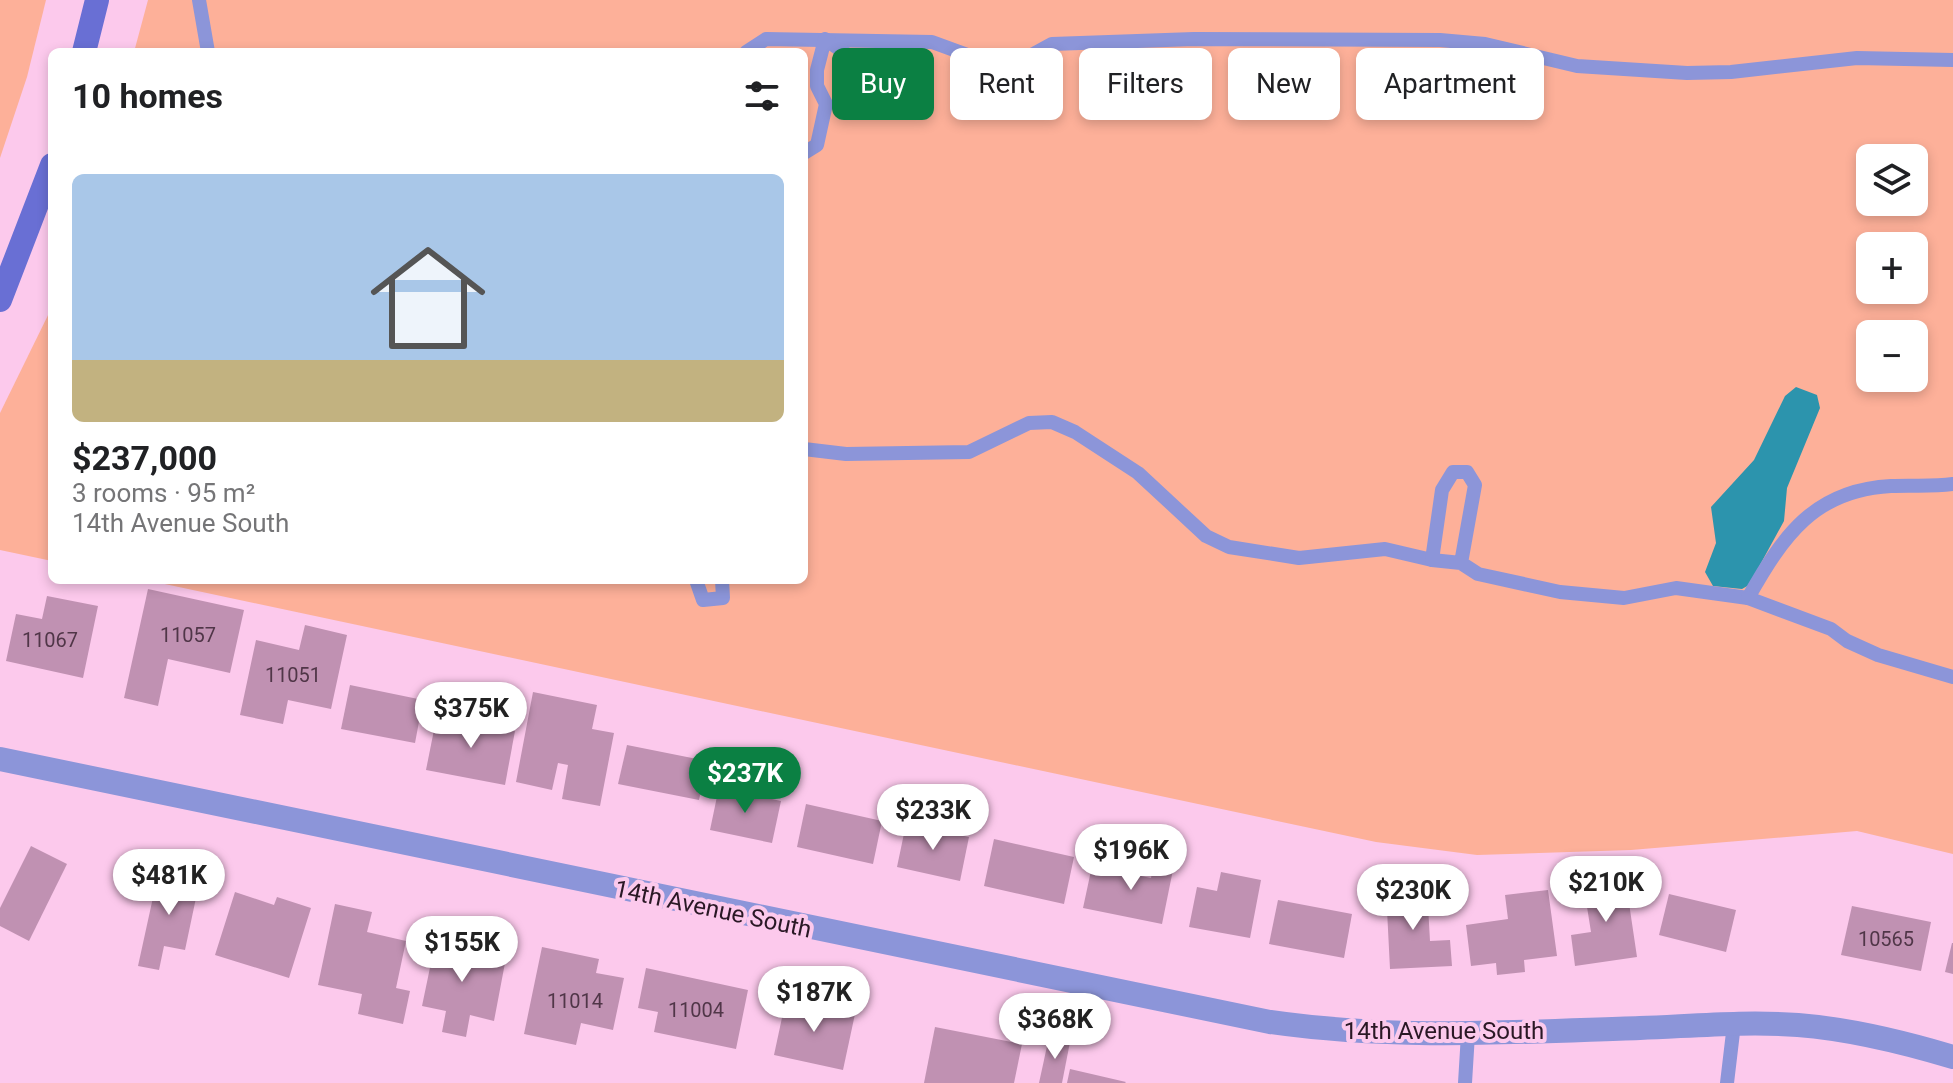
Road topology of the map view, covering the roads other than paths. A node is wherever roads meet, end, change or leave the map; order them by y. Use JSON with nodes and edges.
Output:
{"nodes":[{"id":1,"x":97,"y":0,"type":"edge"},
{"id":2,"x":199,"y":0,"type":"edge"},
{"id":3,"x":825,"y":39,"type":"junction"},
{"id":4,"x":905,"y":42,"type":"junction"},
{"id":5,"x":85,"y":48,"type":"edge"},
{"id":6,"x":207,"y":48,"type":"edge"},
{"id":7,"x":752,"y":48,"type":"edge"},
{"id":8,"x":1953,"y":60,"type":"edge"},
{"id":9,"x":810,"y":89,"type":"edge"},
{"id":10,"x":808,"y":151,"type":"edge"},
{"id":11,"x":48,"y":175,"type":"edge"},
{"id":12,"x":0,"y":300,"type":"edge"},
{"id":13,"x":808,"y":449,"type":"edge"},
{"id":14,"x":1953,"y":484,"type":"edge"},
{"id":15,"x":1432,"y":560,"type":"junction"},
{"id":16,"x":1461,"y":563,"type":"junction"},
{"id":17,"x":697,"y":584,"type":"edge"},
{"id":18,"x":722,"y":584,"type":"edge"},
{"id":19,"x":1748,"y":598,"type":"junction"},
{"id":20,"x":1953,"y":677,"type":"edge"},
{"id":21,"x":0,"y":759,"type":"edge"},
{"id":22,"x":1734,"y":1024,"type":"junction"},
{"id":23,"x":1468,"y":1034,"type":"junction"},
{"id":24,"x":1953,"y":1057,"type":"edge"},
{"id":25,"x":1465,"y":1083,"type":"edge"},
{"id":26,"x":1727,"y":1083,"type":"edge"}],
"edges":[{"from":1,"to":5,"type":"street"},
{"from":2,"to":6,"type":"lane"},
{"from":3,"to":4,"type":"lane"},
{"from":3,"to":4,"type":"lane"},
{"from":3,"to":7,"type":"lane"},
{"from":3,"to":9,"type":"lane"},
{"from":4,"to":8,"type":"lane"},
{"from":9,"to":10,"type":"lane"},
{"from":11,"to":12,"type":"street"},
{"from":13,"to":15,"type":"lane"},
{"from":14,"to":19,"type":"lane"},
{"from":15,"to":16,"type":"lane"},
{"from":15,"to":16,"type":"lane"},
{"from":16,"to":19,"type":"lane"},
{"from":17,"to":18,"type":"lane"},
{"from":19,"to":20,"type":"lane"},
{"from":21,"to":23,"type":"street","name":"14th Avenue South"},
{"from":22,"to":23,"type":"street","name":"14th Avenue South"},
{"from":22,"to":24,"type":"street","name":"14th Avenue South"},
{"from":22,"to":26,"type":"lane"},
{"from":23,"to":25,"type":"lane"}]}
